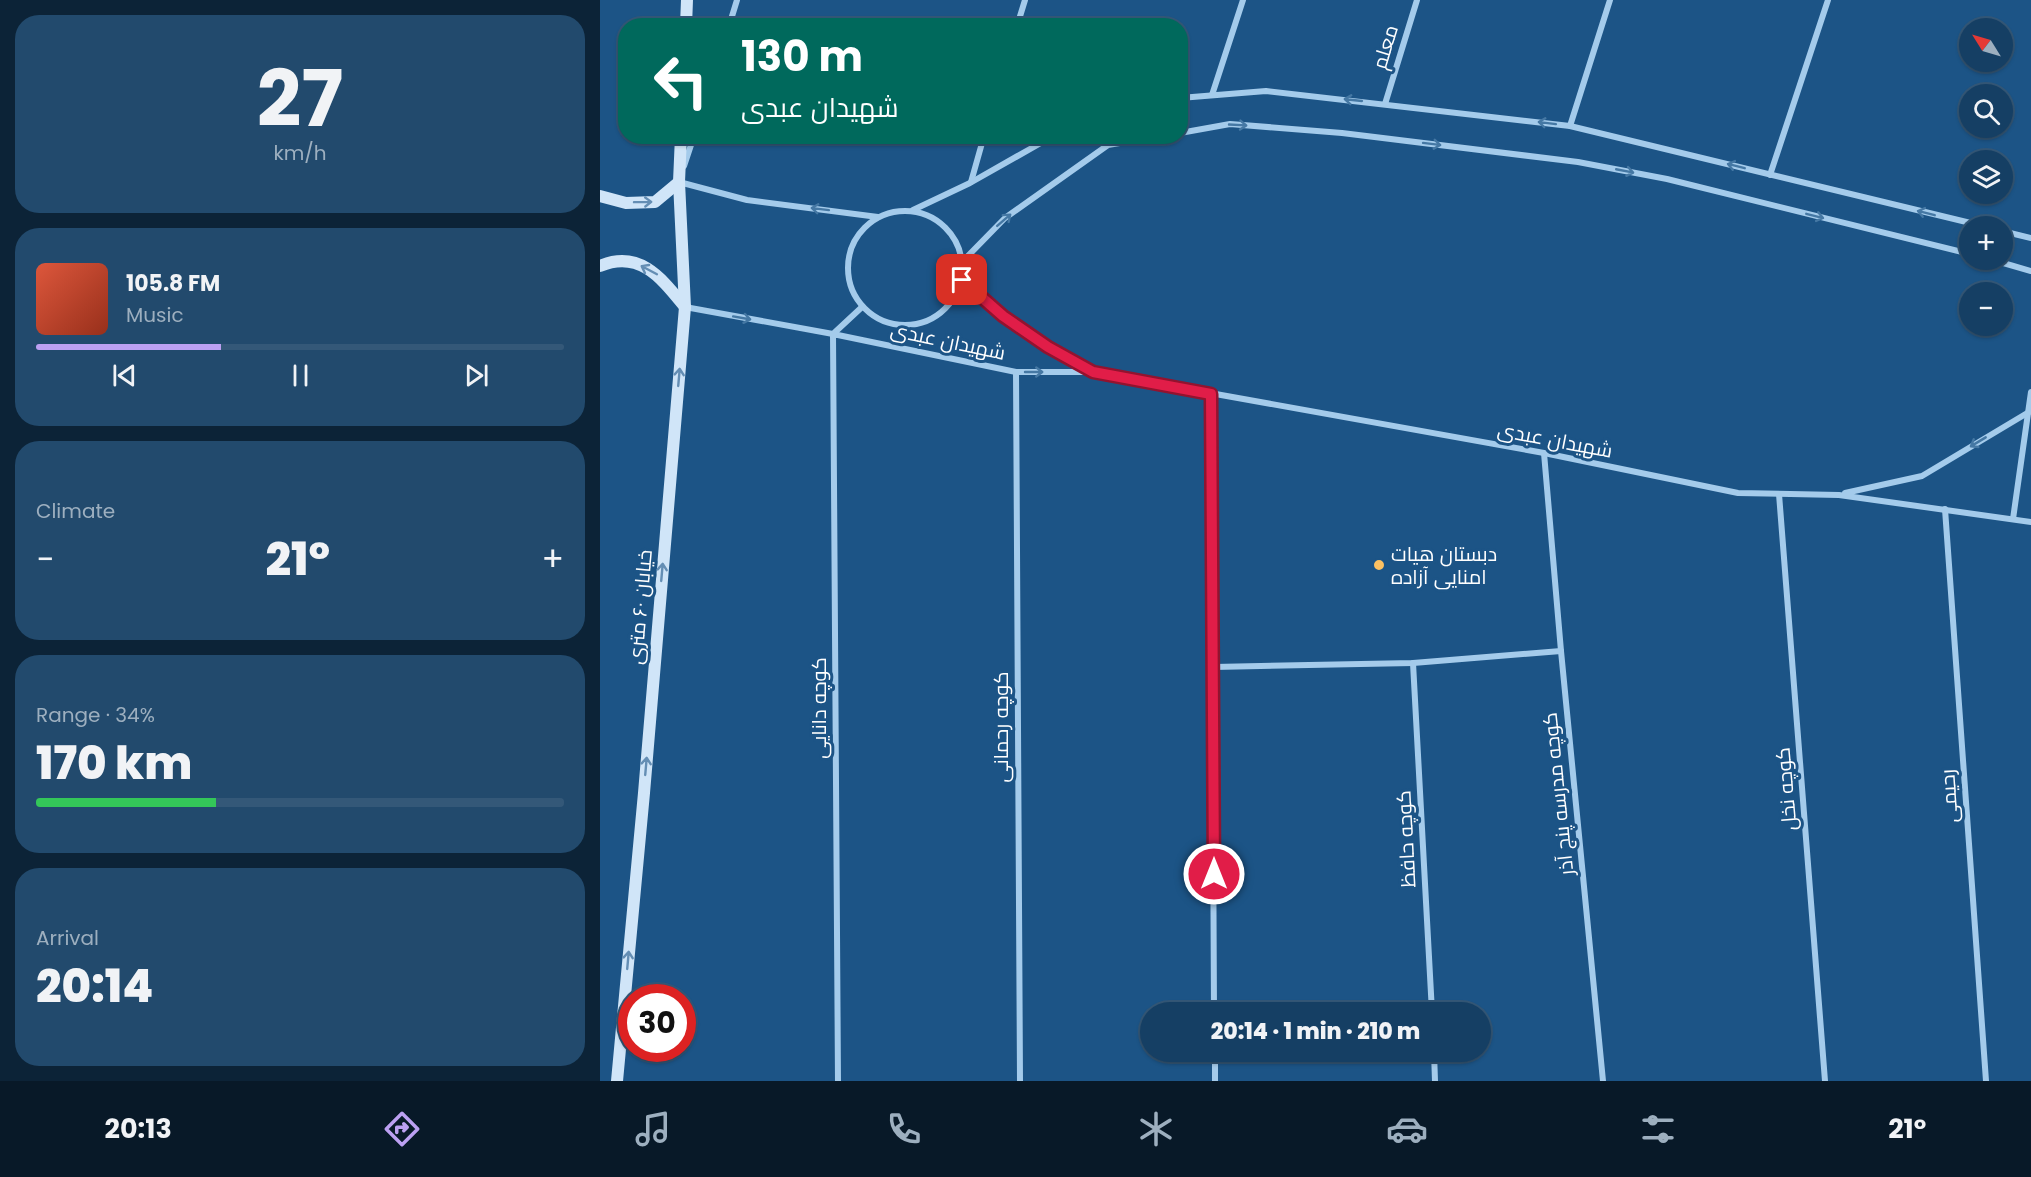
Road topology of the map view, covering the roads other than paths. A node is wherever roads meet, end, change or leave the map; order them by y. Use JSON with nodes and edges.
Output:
{"nodes":[{"id":1,"x":687,"y":0,"type":"edge"},
{"id":2,"x":737,"y":0,"type":"edge"},
{"id":3,"x":1025,"y":0,"type":"edge"},
{"id":4,"x":1243,"y":0,"type":"edge"},
{"id":5,"x":1417,"y":0,"type":"edge"},
{"id":6,"x":1610,"y":0,"type":"edge"},
{"id":7,"x":1828,"y":0,"type":"edge"},
{"id":8,"x":686,"y":18,"type":"edge"},
{"id":9,"x":731,"y":18,"type":"edge"},
{"id":10,"x":1019,"y":18,"type":"edge"},
{"id":11,"x":1212,"y":95,"type":"junction"},
{"id":12,"x":1188,"y":97,"type":"edge"},
{"id":13,"x":1385,"y":104,"type":"junction"},
{"id":14,"x":1570,"y":126,"type":"junction"},
{"id":15,"x":1188,"y":132,"type":"edge"},
{"id":16,"x":681,"y":144,"type":"edge"},
{"id":17,"x":691,"y":144,"type":"edge"},
{"id":18,"x":982,"y":144,"type":"edge"},
{"id":19,"x":1038,"y":144,"type":"edge"},
{"id":20,"x":1114,"y":144,"type":"edge"},
{"id":21,"x":1770,"y":175,"type":"junction"},
{"id":22,"x":679,"y":182,"type":"junction"},
{"id":23,"x":970,"y":183,"type":"junction"},
{"id":24,"x":600,"y":196,"type":"edge"},
{"id":25,"x":913,"y":210,"type":"junction"},
{"id":26,"x":878,"y":217,"type":"junction"},
{"id":27,"x":1959,"y":220,"type":"edge"},
{"id":28,"x":2013,"y":234,"type":"edge"},
{"id":29,"x":2031,"y":238,"type":"edge"},
{"id":30,"x":1959,"y":251,"type":"edge"},
{"id":31,"x":963,"y":261,"type":"junction"},
{"id":32,"x":600,"y":266,"type":"edge"},
{"id":33,"x":2013,"y":266,"type":"edge"},
{"id":34,"x":2031,"y":271,"type":"edge"},
{"id":35,"x":962,"y":280,"type":"junction"},
{"id":36,"x":685,"y":307,"type":"junction"},
{"id":37,"x":862,"y":307,"type":"junction"},
{"id":38,"x":833,"y":334,"type":"junction"},
{"id":39,"x":1016,"y":372,"type":"junction"},
{"id":40,"x":1093,"y":372,"type":"junction"},
{"id":41,"x":2031,"y":392,"type":"edge"},
{"id":42,"x":1211,"y":394,"type":"junction"},
{"id":43,"x":2029,"y":412,"type":"junction"},
{"id":44,"x":1544,"y":453,"type":"junction"},
{"id":45,"x":1779,"y":494,"type":"junction"},
{"id":46,"x":1839,"y":495,"type":"junction"},
{"id":47,"x":1945,"y":509,"type":"junction"},
{"id":48,"x":2013,"y":519,"type":"junction"},
{"id":49,"x":2031,"y":522,"type":"edge"},
{"id":50,"x":1561,"y":651,"type":"junction"},
{"id":51,"x":1413,"y":663,"type":"junction"},
{"id":52,"x":1214,"y":667,"type":"junction"},
{"id":53,"x":1215,"y":1002,"type":"edge"},
{"id":54,"x":1431,"y":1002,"type":"edge"},
{"id":55,"x":1215,"y":1062,"type":"edge"},
{"id":56,"x":1434,"y":1062,"type":"edge"},
{"id":57,"x":617,"y":1081,"type":"edge"},
{"id":58,"x":838,"y":1081,"type":"edge"},
{"id":59,"x":1020,"y":1081,"type":"edge"},
{"id":60,"x":1215,"y":1081,"type":"edge"},
{"id":61,"x":1435,"y":1081,"type":"edge"},
{"id":62,"x":1603,"y":1081,"type":"edge"},
{"id":63,"x":1825,"y":1081,"type":"edge"},
{"id":64,"x":1986,"y":1081,"type":"edge"}],
"edges":[{"from":1,"to":8,"type":"main road"},
{"from":2,"to":9,"type":"street"},
{"from":3,"to":10,"type":"street"},
{"from":4,"to":11,"type":"street"},
{"from":5,"to":13,"type":"street","name":"معلم"},
{"from":6,"to":14,"type":"street"},
{"from":7,"to":21,"type":"street"},
{"from":11,"to":12,"type":"street"},
{"from":13,"to":11,"type":"street","one_way":true},
{"from":14,"to":13,"type":"street","one_way":true},
{"from":21,"to":14,"type":"street","one_way":true},
{"from":15,"to":30,"type":"street","one_way":true},
{"from":16,"to":22,"type":"main road","name":"خیابان ۶۰ متری"},
{"from":17,"to":22,"type":"street"},
{"from":18,"to":23,"type":"street"},
{"from":19,"to":23,"type":"street"},
{"from":31,"to":20,"type":"street","one_way":true},
{"from":27,"to":21,"type":"street","one_way":true},
{"from":24,"to":22,"type":"main road","one_way":true},
{"from":26,"to":22,"type":"street","one_way":true},
{"from":22,"to":36,"type":"main road","name":"خیابان ۶۰ متری"},
{"from":23,"to":25,"type":"street"},
{"from":25,"to":26,"type":"street"},
{"from":25,"to":31,"type":"street"},
{"from":26,"to":37,"type":"street"},
{"from":28,"to":29,"type":"street"},
{"from":31,"to":35,"type":"street"},
{"from":36,"to":32,"type":"main road","one_way":true},
{"from":33,"to":34,"type":"street"},
{"from":35,"to":37,"type":"street"},
{"from":35,"to":40,"type":"street","name":"شهیدان عبدی"},
{"from":36,"to":38,"type":"street","name":"شهیدان عبدی","one_way":true},
{"from":57,"to":36,"type":"main road","name":"خیابان ۶۰ متری","one_way":true},
{"from":37,"to":38,"type":"street"},
{"from":38,"to":39,"type":"street","name":"شهیدان عبدی"},
{"from":38,"to":58,"type":"street","name":"کوچه دانایی"},
{"from":39,"to":40,"type":"street","name":"شهیدان عبدی","one_way":true},
{"from":39,"to":59,"type":"street","name":"کوچه رحمانی"},
{"from":40,"to":42,"type":"street","name":"شهیدان عبدی"},
{"from":41,"to":43,"type":"street"},
{"from":42,"to":44,"type":"street","name":"شهیدان عبدی"},
{"from":42,"to":52,"type":"street"},
{"from":43,"to":46,"type":"street","one_way":true},
{"from":43,"to":48,"type":"street"},
{"from":44,"to":45,"type":"street","name":"شهیدان عبدی"},
{"from":44,"to":50,"type":"street","name":"کوچه مدرسه پنج آذر"},
{"from":45,"to":46,"type":"street","name":"شهیدان عبدی"},
{"from":45,"to":63,"type":"street","name":"کوچه نخل"},
{"from":46,"to":47,"type":"street","name":"شهیدان عبدی"},
{"from":47,"to":48,"type":"street","name":"شهیدان عبدی"},
{"from":47,"to":64,"type":"street","name":"رحیمی"},
{"from":48,"to":49,"type":"street","name":"شهیدان عبدی"},
{"from":50,"to":51,"type":"street"},
{"from":50,"to":62,"type":"street","name":"کوچه مدرسه پنج آذر"},
{"from":51,"to":52,"type":"street"},
{"from":51,"to":54,"type":"street","name":"کوچه حافظ"},
{"from":52,"to":53,"type":"street"},
{"from":55,"to":60,"type":"street"},
{"from":56,"to":61,"type":"street"}]}
